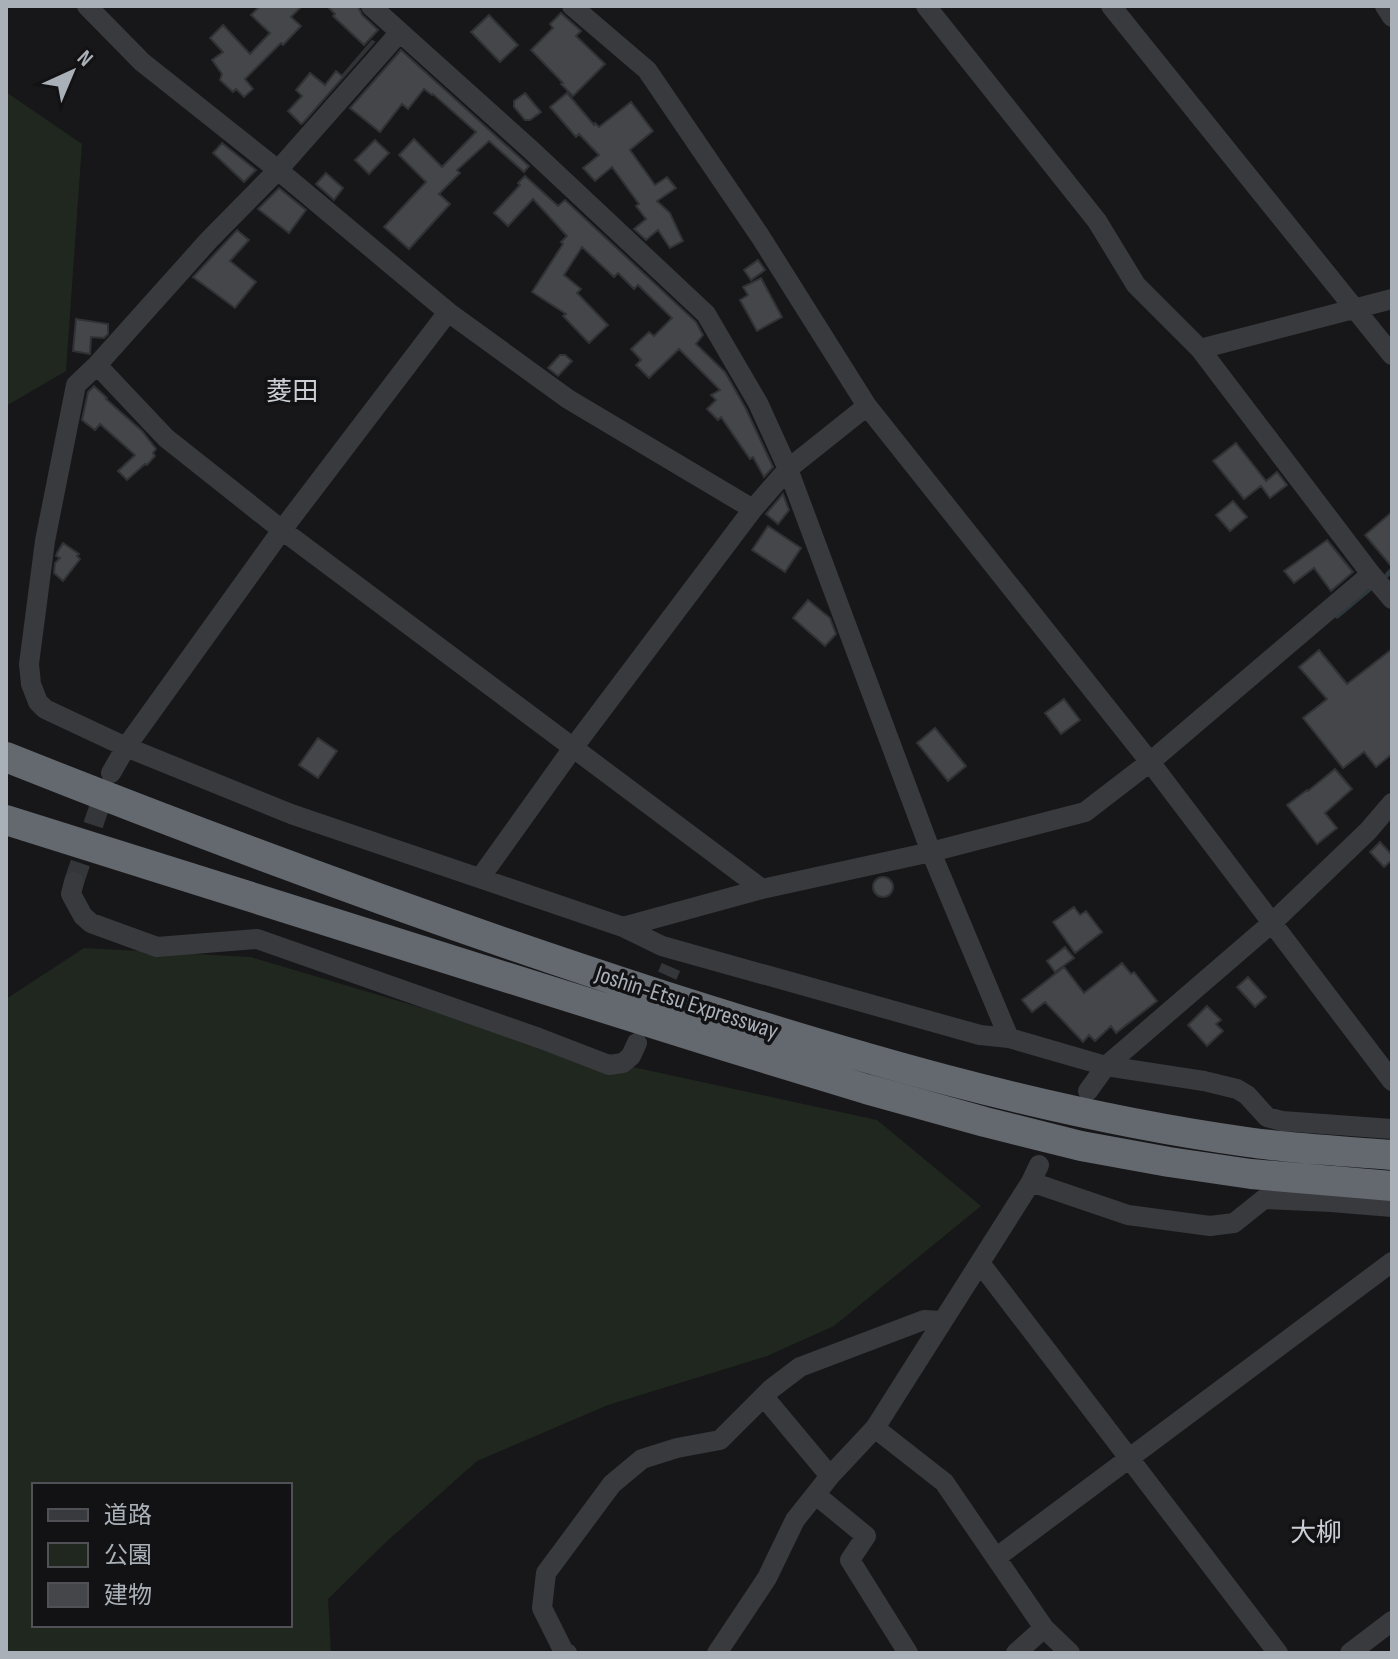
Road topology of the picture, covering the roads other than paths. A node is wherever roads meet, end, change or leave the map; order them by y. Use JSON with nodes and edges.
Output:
{"nodes":[{"id":1,"x":87,"y":6,"type":"edge"},
{"id":2,"x":371,"y":6,"type":"edge"},
{"id":3,"x":572,"y":6,"type":"edge"},
{"id":4,"x":926,"y":6,"type":"edge"},
{"id":5,"x":1111,"y":6,"type":"edge"},
{"id":6,"x":1385,"y":6,"type":"edge"},
{"id":7,"x":1392,"y":17,"type":"edge"},
{"id":8,"x":400,"y":32,"type":"junction"},
{"id":9,"x":278,"y":170,"type":"junction"},
{"id":10,"x":1392,"y":299,"type":"edge"},
{"id":11,"x":1355,"y":308,"type":"junction"},
{"id":12,"x":448,"y":312,"type":"junction"},
{"id":13,"x":1200,"y":349,"type":"junction"},
{"id":14,"x":1392,"y":355,"type":"edge"},
{"id":15,"x":97,"y":365,"type":"junction"},
{"id":16,"x":867,"y":406,"type":"junction"},
{"id":17,"x":788,"y":469,"type":"junction"},
{"id":18,"x":753,"y":509,"type":"junction"},
{"id":19,"x":282,"y":530,"type":"junction"},
{"id":20,"x":1371,"y":574,"type":"junction"},
{"id":21,"x":1392,"y":599,"type":"edge"},
{"id":22,"x":126,"y":747,"type":"junction"},
{"id":23,"x":573,"y":748,"type":"junction"},
{"id":24,"x":6,"y":757,"type":"edge"},
{"id":25,"x":1150,"y":762,"type":"junction"},
{"id":26,"x":111,"y":773,"type":"tunnel mouth"},
{"id":27,"x":1392,"y":803,"type":"edge"},
{"id":28,"x":6,"y":820,"type":"edge"},
{"id":29,"x":931,"y":852,"type":"junction"},
{"id":30,"x":480,"y":878,"type":"junction"},
{"id":31,"x":74,"y":882,"type":"tunnel mouth"},
{"id":32,"x":762,"y":889,"type":"junction"},
{"id":33,"x":1273,"y":922,"type":"junction"},
{"id":34,"x":623,"y":927,"type":"junction"},
{"id":35,"x":1009,"y":1038,"type":"junction"},
{"id":36,"x":637,"y":1043,"type":"dead end"},
{"id":37,"x":1106,"y":1066,"type":"junction"},
{"id":38,"x":1392,"y":1081,"type":"edge"},
{"id":39,"x":1088,"y":1091,"type":"dead end"},
{"id":40,"x":1392,"y":1129,"type":"edge"},
{"id":41,"x":1392,"y":1155,"type":"edge"},
{"id":42,"x":1392,"y":1186,"type":"edge"},
{"id":43,"x":1392,"y":1207,"type":"edge"},
{"id":44,"x":1392,"y":1262,"type":"edge"},
{"id":45,"x":980,"y":1263,"type":"junction"},
{"id":46,"x":943,"y":1321,"type":"junction"},
{"id":47,"x":764,"y":1397,"type":"junction"},
{"id":48,"x":875,"y":1428,"type":"junction"},
{"id":49,"x":1129,"y":1458,"type":"junction"},
{"id":50,"x":830,"y":1476,"type":"junction"},
{"id":51,"x":816,"y":1495,"type":"junction"},
{"id":52,"x":997,"y":1557,"type":"junction"},
{"id":53,"x":1392,"y":1621,"type":"edge"},
{"id":54,"x":1044,"y":1628,"type":"junction"},
{"id":55,"x":721,"y":1652,"type":"edge"},
{"id":56,"x":567,"y":1653,"type":"edge"},
{"id":57,"x":908,"y":1653,"type":"edge"},
{"id":58,"x":1016,"y":1653,"type":"edge"},
{"id":59,"x":1070,"y":1653,"type":"edge"},
{"id":60,"x":1278,"y":1653,"type":"edge"},
{"id":61,"x":1350,"y":1653,"type":"edge"}],
"edges":[{"from":1,"to":9,"type":"street"},
{"from":2,"to":8,"type":"street"},
{"from":3,"to":16,"type":"street"},
{"from":4,"to":13,"type":"street"},
{"from":5,"to":11,"type":"street"},
{"from":6,"to":7,"type":"street"},
{"from":8,"to":9,"type":"street"},
{"from":8,"to":17,"type":"street"},
{"from":9,"to":12,"type":"street"},
{"from":9,"to":15,"type":"street"},
{"from":10,"to":11,"type":"street"},
{"from":11,"to":13,"type":"street"},
{"from":11,"to":14,"type":"street"},
{"from":12,"to":18,"type":"street"},
{"from":12,"to":19,"type":"street"},
{"from":13,"to":20,"type":"street"},
{"from":15,"to":19,"type":"street"},
{"from":15,"to":22,"type":"street"},
{"from":16,"to":17,"type":"street"},
{"from":16,"to":25,"type":"street"},
{"from":17,"to":18,"type":"street"},
{"from":17,"to":29,"type":"street"},
{"from":18,"to":23,"type":"street"},
{"from":19,"to":22,"type":"street"},
{"from":19,"to":23,"type":"street"},
{"from":20,"to":21,"type":"street"},
{"from":20,"to":25,"type":"street"},
{"from":22,"to":26,"type":"street"},
{"from":22,"to":30,"type":"street"},
{"from":23,"to":30,"type":"street"},
{"from":23,"to":32,"type":"street"},
{"from":24,"to":41,"type":"highway","name":"Joshin-Etsu Expressway"},
{"from":25,"to":29,"type":"street"},
{"from":25,"to":33,"type":"street"},
{"from":27,"to":33,"type":"street"},
{"from":28,"to":42,"type":"highway","name":"Joshin-Etsu Expressway"},
{"from":29,"to":32,"type":"street"},
{"from":29,"to":35,"type":"street"},
{"from":30,"to":34,"type":"street"},
{"from":31,"to":36,"type":"street"},
{"from":32,"to":34,"type":"street"},
{"from":33,"to":37,"type":"street"},
{"from":33,"to":38,"type":"street"},
{"from":34,"to":35,"type":"street"},
{"from":35,"to":37,"type":"street"},
{"from":37,"to":39,"type":"street"},
{"from":37,"to":40,"type":"street"},
{"from":43,"to":45,"type":"street"},
{"from":44,"to":49,"type":"street"},
{"from":45,"to":46,"type":"street"},
{"from":45,"to":49,"type":"street"},
{"from":46,"to":47,"type":"street"},
{"from":46,"to":48,"type":"street"},
{"from":47,"to":50,"type":"street"},
{"from":47,"to":56,"type":"street"},
{"from":48,"to":50,"type":"street"},
{"from":48,"to":52,"type":"street"},
{"from":49,"to":52,"type":"street"},
{"from":49,"to":60,"type":"street"},
{"from":50,"to":51,"type":"street"},
{"from":51,"to":55,"type":"street"},
{"from":51,"to":57,"type":"street"},
{"from":52,"to":54,"type":"street"},
{"from":53,"to":61,"type":"street"},
{"from":54,"to":58,"type":"street"},
{"from":54,"to":59,"type":"street"}]}
